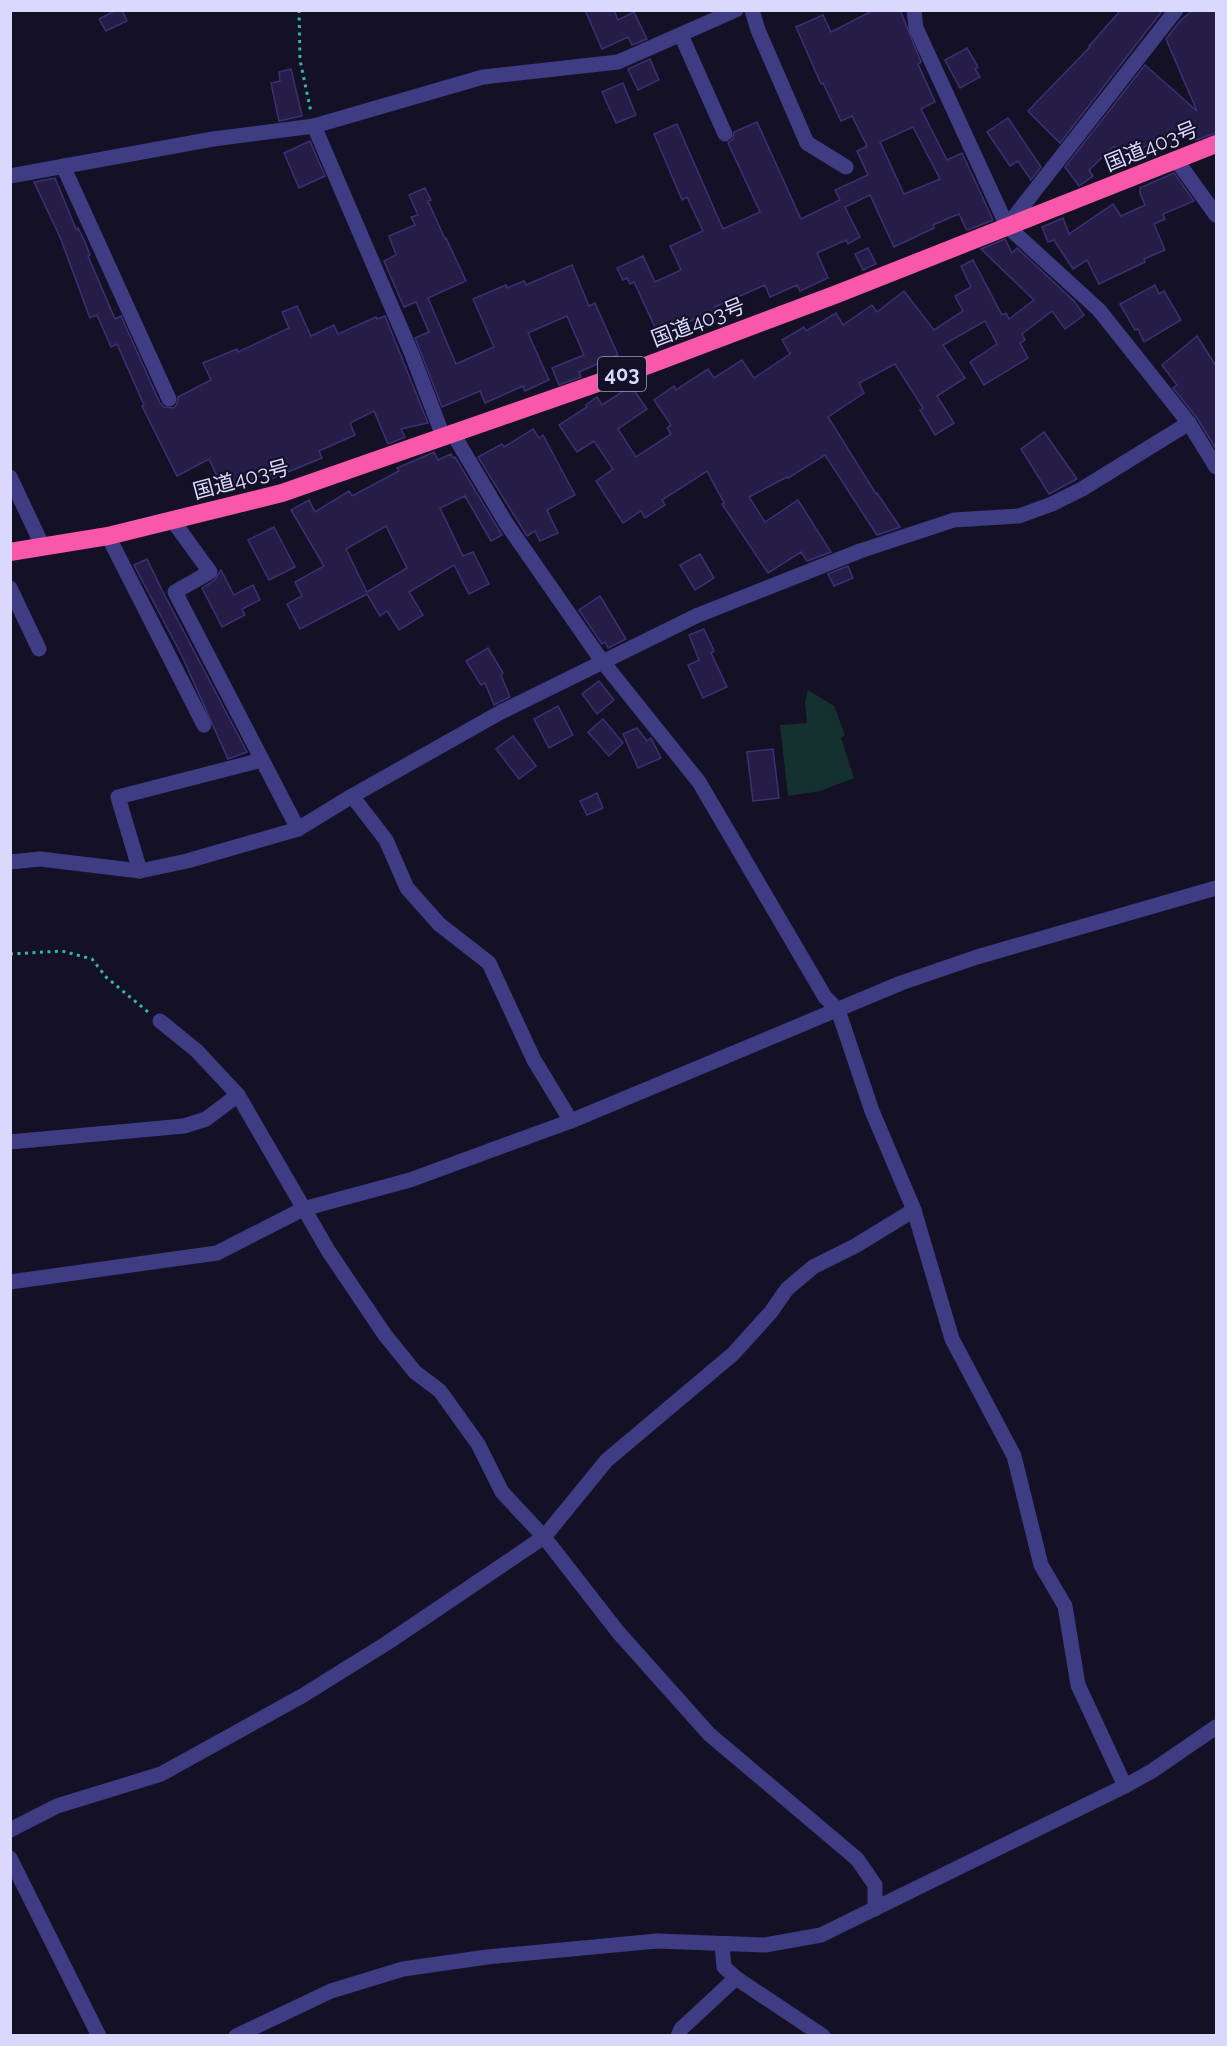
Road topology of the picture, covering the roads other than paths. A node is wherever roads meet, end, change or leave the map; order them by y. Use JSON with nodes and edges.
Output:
{"nodes":[{"id":1,"x":736,"y":10,"type":"edge"},
{"id":2,"x":752,"y":10,"type":"edge"},
{"id":3,"x":914,"y":10,"type":"edge"},
{"id":4,"x":1176,"y":10,"type":"edge"},
{"id":5,"x":681,"y":34,"type":"junction"},
{"id":6,"x":314,"y":126,"type":"junction"},
{"id":7,"x":725,"y":134,"type":"dead end"},
{"id":8,"x":1216,"y":144,"type":"edge"},
{"id":9,"x":1177,"y":161,"type":"junction"},
{"id":10,"x":63,"y":166,"type":"junction"},
{"id":11,"x":846,"y":167,"type":"dead end"},
{"id":12,"x":10,"y":176,"type":"edge"},
{"id":13,"x":1216,"y":215,"type":"edge"},
{"id":14,"x":1007,"y":226,"type":"junction"},
{"id":15,"x":170,"y":399,"type":"dead end"},
{"id":16,"x":1189,"y":423,"type":"junction"},
{"id":17,"x":447,"y":434,"type":"junction"},
{"id":18,"x":1216,"y":467,"type":"edge"},
{"id":19,"x":10,"y":477,"type":"edge"},
{"id":20,"x":174,"y":521,"type":"junction"},
{"id":21,"x":108,"y":536,"type":"junction"},
{"id":22,"x":43,"y":547,"type":"junction"},
{"id":23,"x":10,"y":552,"type":"edge"},
{"id":24,"x":10,"y":588,"type":"edge"},
{"id":25,"x":39,"y":649,"type":"dead end"},
{"id":26,"x":602,"y":661,"type":"junction"},
{"id":27,"x":204,"y":725,"type":"dead end"},
{"id":28,"x":262,"y":760,"type":"junction"},
{"id":29,"x":352,"y":795,"type":"junction"},
{"id":30,"x":298,"y":829,"type":"junction"},
{"id":31,"x":10,"y":862,"type":"edge"},
{"id":32,"x":140,"y":871,"type":"junction"},
{"id":33,"x":1216,"y":888,"type":"edge"},
{"id":34,"x":838,"y":1010,"type":"junction"},
{"id":35,"x":160,"y":1021,"type":"road end"},
{"id":36,"x":238,"y":1095,"type":"junction"},
{"id":37,"x":571,"y":1121,"type":"junction"},
{"id":38,"x":10,"y":1142,"type":"edge"},
{"id":39,"x":303,"y":1209,"type":"junction"},
{"id":40,"x":914,"y":1210,"type":"junction"},
{"id":41,"x":10,"y":1282,"type":"edge"},
{"id":42,"x":544,"y":1537,"type":"junction"},
{"id":43,"x":1216,"y":1727,"type":"edge"},
{"id":44,"x":1125,"y":1786,"type":"junction"},
{"id":45,"x":10,"y":1830,"type":"edge"},
{"id":46,"x":10,"y":1858,"type":"edge"},
{"id":47,"x":875,"y":1909,"type":"junction"},
{"id":48,"x":722,"y":1944,"type":"junction"},
{"id":49,"x":736,"y":1978,"type":"junction"},
{"id":50,"x":99,"y":2036,"type":"edge"},
{"id":51,"x":236,"y":2036,"type":"edge"},
{"id":52,"x":678,"y":2036,"type":"edge"},
{"id":53,"x":823,"y":2036,"type":"edge"}],
"edges":[{"from":1,"to":5,"type":"street"},
{"from":2,"to":11,"type":"street"},
{"from":3,"to":14,"type":"street"},
{"from":4,"to":14,"type":"street"},
{"from":5,"to":6,"type":"street"},
{"from":5,"to":7,"type":"street"},
{"from":6,"to":10,"type":"street"},
{"from":6,"to":17,"type":"street"},
{"from":8,"to":9,"type":"highway","name":"国道403号","number":"403"},
{"from":9,"to":13,"type":"street"},
{"from":9,"to":14,"type":"highway","name":"国道403号","number":"403"},
{"from":10,"to":12,"type":"street"},
{"from":10,"to":15,"type":"street"},
{"from":14,"to":16,"type":"street"},
{"from":14,"to":17,"type":"highway","name":"国道403号","number":"403"},
{"from":16,"to":18,"type":"street"},
{"from":16,"to":26,"type":"street"},
{"from":17,"to":20,"type":"highway","name":"国道403号","number":"403"},
{"from":17,"to":26,"type":"street"},
{"from":19,"to":22,"type":"street"},
{"from":20,"to":21,"type":"highway","name":"国道403号","number":"403"},
{"from":20,"to":28,"type":"street"},
{"from":21,"to":22,"type":"highway","name":"国道403号","number":"403"},
{"from":21,"to":27,"type":"street"},
{"from":22,"to":23,"type":"highway","name":"国道403号","number":"403"},
{"from":24,"to":25,"type":"street"},
{"from":26,"to":29,"type":"street"},
{"from":26,"to":34,"type":"street"},
{"from":28,"to":30,"type":"street"},
{"from":28,"to":32,"type":"street"},
{"from":29,"to":30,"type":"street"},
{"from":29,"to":37,"type":"street"},
{"from":30,"to":32,"type":"street"},
{"from":31,"to":32,"type":"street"},
{"from":33,"to":34,"type":"street"},
{"from":34,"to":37,"type":"street"},
{"from":34,"to":40,"type":"street"},
{"from":35,"to":36,"type":"street"},
{"from":36,"to":38,"type":"street"},
{"from":36,"to":39,"type":"street"},
{"from":37,"to":39,"type":"street"},
{"from":39,"to":41,"type":"street"},
{"from":39,"to":42,"type":"street"},
{"from":40,"to":42,"type":"street"},
{"from":40,"to":44,"type":"street"},
{"from":42,"to":45,"type":"street"},
{"from":42,"to":47,"type":"street"},
{"from":43,"to":44,"type":"street"},
{"from":44,"to":47,"type":"street"},
{"from":46,"to":50,"type":"street"},
{"from":47,"to":48,"type":"street"},
{"from":48,"to":49,"type":"street"},
{"from":48,"to":51,"type":"street"},
{"from":49,"to":52,"type":"street"},
{"from":49,"to":53,"type":"street"}]}
